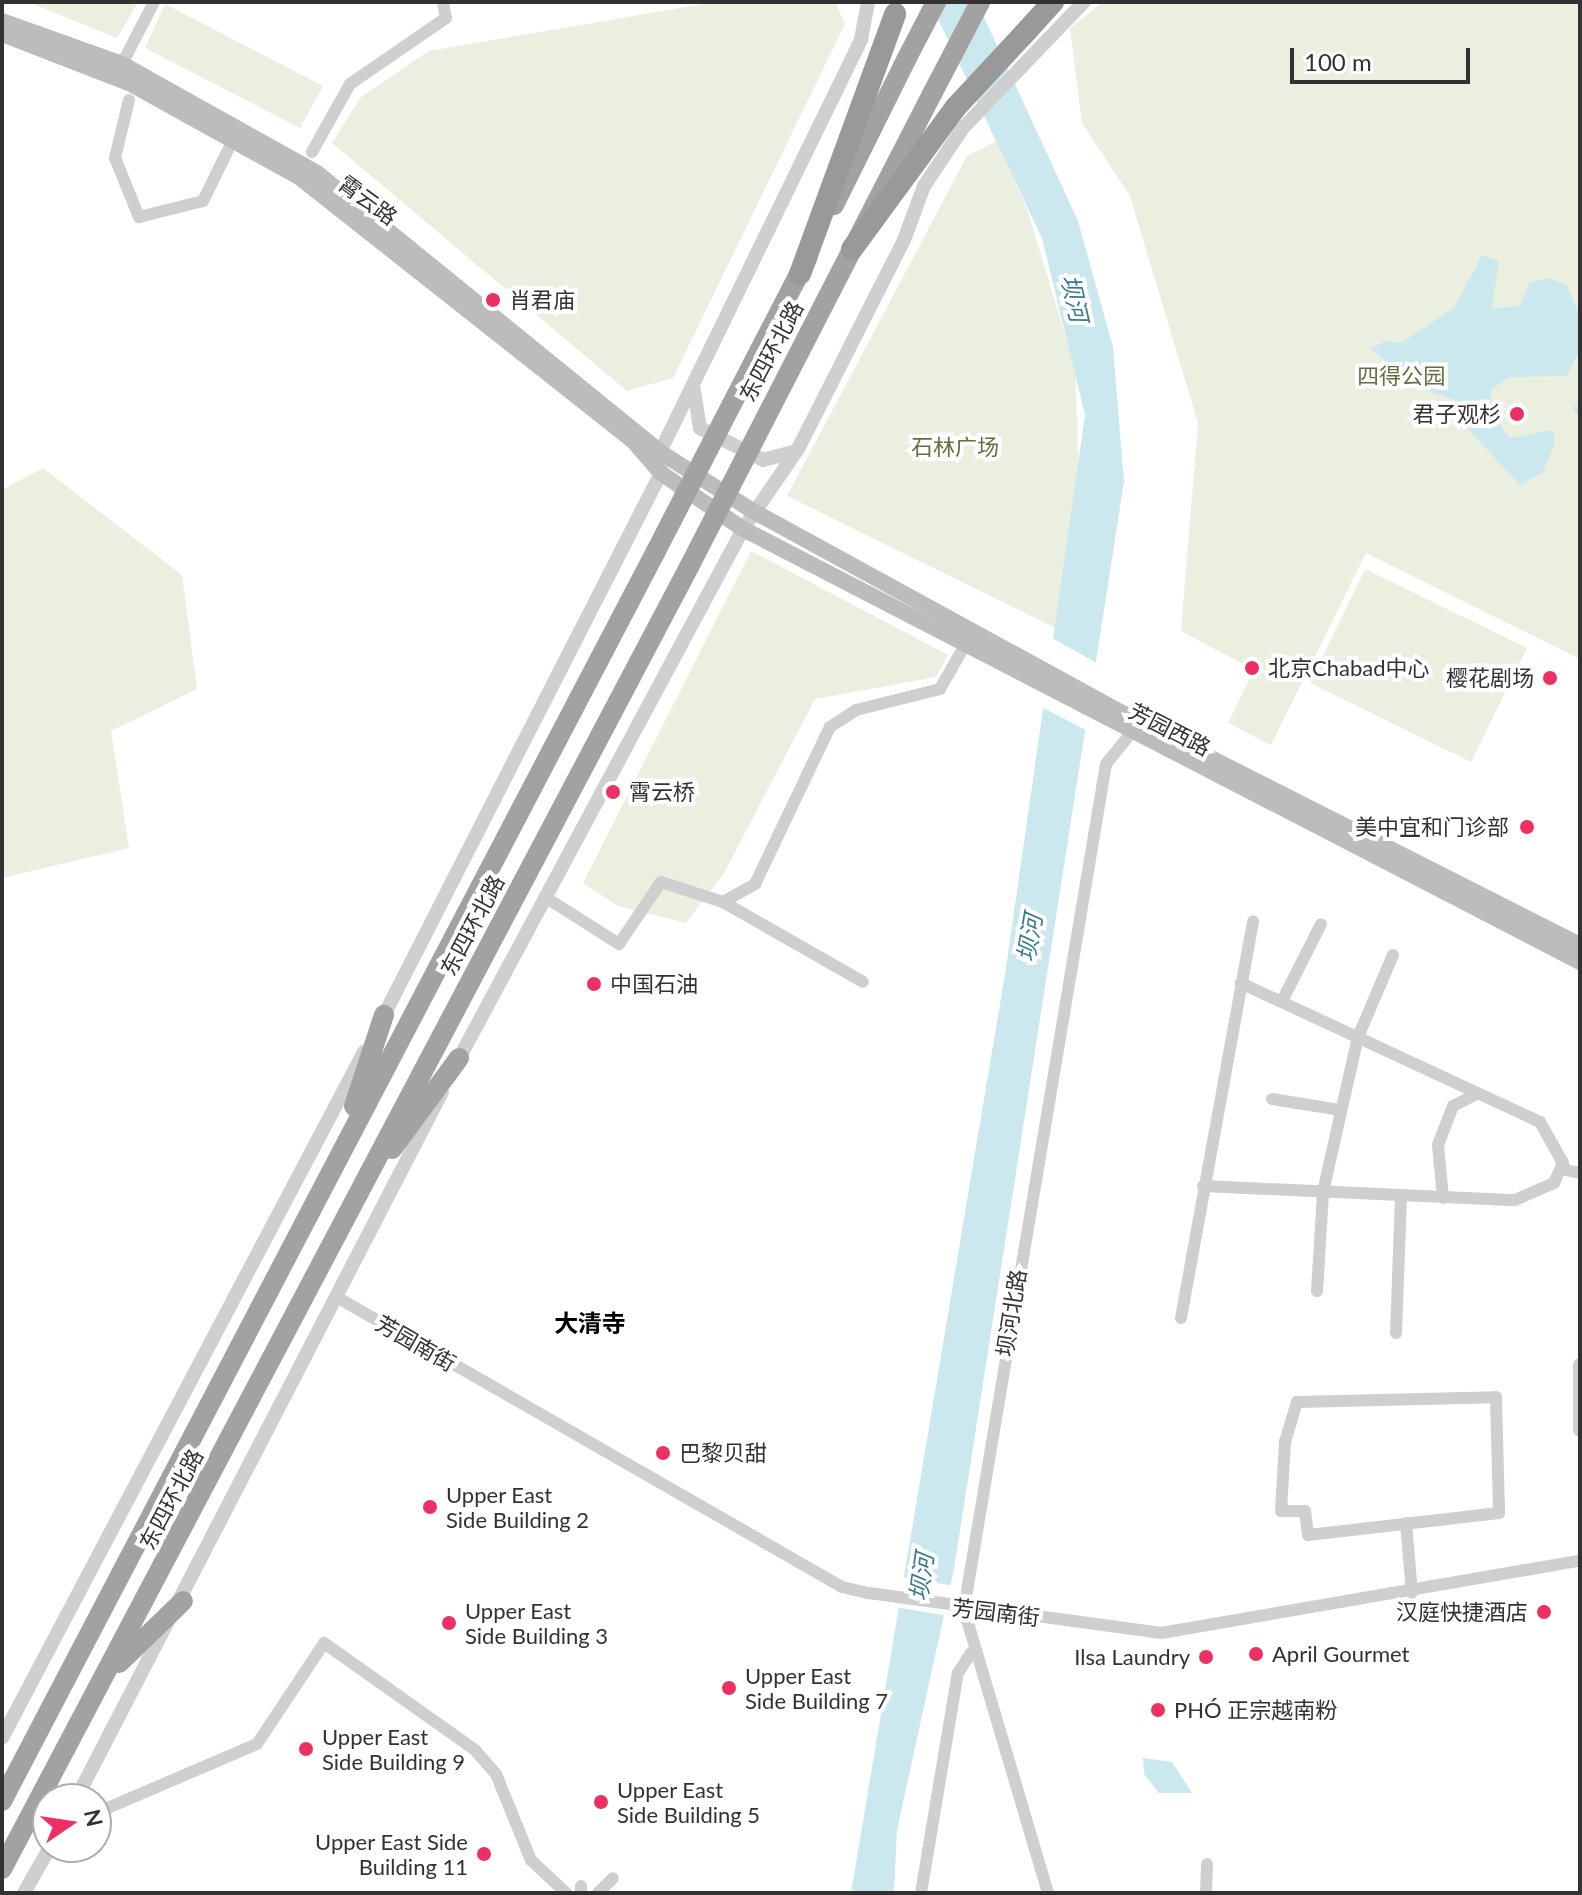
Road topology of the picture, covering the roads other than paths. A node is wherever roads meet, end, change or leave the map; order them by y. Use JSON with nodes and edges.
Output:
{"nodes":[{"id":1,"x":154,"y":2,"type":"edge"},
{"id":2,"x":443,"y":2,"type":"edge"},
{"id":3,"x":868,"y":2,"type":"edge"},
{"id":4,"x":899,"y":2,"type":"edge"},
{"id":5,"x":936,"y":2,"type":"edge"},
{"id":6,"x":980,"y":2,"type":"edge"},
{"id":7,"x":1053,"y":2,"type":"edge"},
{"id":8,"x":1084,"y":2,"type":"edge"},
{"id":9,"x":2,"y":21,"type":"edge"},
{"id":10,"x":2,"y":34,"type":"edge"},
{"id":11,"x":1027,"y":44,"type":"junction"},
{"id":12,"x":122,"y":64,"type":"junction"},
{"id":13,"x":129,"y":100,"type":"dead end"},
{"id":14,"x":228,"y":150,"type":"dead end"},
{"id":15,"x":312,"y":152,"type":"dead end"},
{"id":16,"x":852,"y":249,"type":"junction"},
{"id":17,"x":800,"y":274,"type":"junction"},
{"id":18,"x":693,"y":380,"type":"junction"},
{"id":19,"x":798,"y":449,"type":"junction"},
{"id":20,"x":660,"y":452,"type":"junction"},
{"id":21,"x":661,"y":473,"type":"junction"},
{"id":22,"x":753,"y":511,"type":"junction"},
{"id":23,"x":743,"y":529,"type":"junction"},
{"id":24,"x":965,"y":645,"type":"junction"},
{"id":25,"x":1028,"y":669,"type":"junction"},
{"id":26,"x":1125,"y":726,"type":"junction"},
{"id":27,"x":545,"y":897,"type":"junction"},
{"id":28,"x":723,"y":902,"type":"junction"},
{"id":29,"x":1253,"y":921,"type":"dead end"},
{"id":30,"x":1321,"y":924,"type":"dead end"},
{"id":31,"x":1580,"y":945,"type":"edge"},
{"id":32,"x":1393,"y":955,"type":"dead end"},
{"id":33,"x":1580,"y":962,"type":"edge"},
{"id":34,"x":863,"y":982,"type":"dead end"},
{"id":35,"x":1241,"y":983,"type":"junction"},
{"id":36,"x":1282,"y":1001,"type":"junction"},
{"id":37,"x":384,"y":1015,"type":"junction"},
{"id":38,"x":1358,"y":1037,"type":"junction"},
{"id":39,"x":459,"y":1058,"type":"junction"},
{"id":40,"x":1477,"y":1094,"type":"junction"},
{"id":41,"x":1272,"y":1099,"type":"dead end"},
{"id":42,"x":1341,"y":1110,"type":"junction"},
{"id":43,"x":334,"y":1164,"type":"junction"},
{"id":44,"x":1561,"y":1169,"type":"junction"},
{"id":45,"x":1580,"y":1173,"type":"edge"},
{"id":46,"x":1203,"y":1186,"type":"junction"},
{"id":47,"x":1323,"y":1192,"type":"junction"},
{"id":48,"x":1401,"y":1196,"type":"junction"},
{"id":49,"x":1443,"y":1198,"type":"junction"},
{"id":50,"x":352,"y":1203,"type":"junction"},
{"id":51,"x":1317,"y":1291,"type":"dead end"},
{"id":52,"x":340,"y":1299,"type":"junction"},
{"id":53,"x":1181,"y":1318,"type":"dead end"},
{"id":54,"x":1396,"y":1333,"type":"dead end"},
{"id":55,"x":1580,"y":1365,"type":"edge"},
{"id":56,"x":1580,"y":1430,"type":"edge"},
{"id":57,"x":1406,"y":1523,"type":"junction"},
{"id":58,"x":1580,"y":1561,"type":"edge"},
{"id":59,"x":1412,"y":1593,"type":"junction"},
{"id":60,"x":183,"y":1601,"type":"junction"},
{"id":61,"x":959,"y":1608,"type":"junction"},
{"id":62,"x":971,"y":1653,"type":"junction"},
{"id":63,"x":107,"y":1673,"type":"junction"},
{"id":64,"x":2,"y":1738,"type":"edge"},
{"id":65,"x":85,"y":1783,"type":"edge"},
{"id":66,"x":2,"y":1801,"type":"edge"},
{"id":67,"x":112,"y":1806,"type":"edge"},
{"id":68,"x":41,"y":1863,"type":"edge"},
{"id":69,"x":1207,"y":1864,"type":"dead end"},
{"id":70,"x":2,"y":1869,"type":"edge"},
{"id":71,"x":613,"y":1878,"type":"dead end"},
{"id":72,"x":24,"y":1893,"type":"edge"},
{"id":73,"x":566,"y":1893,"type":"edge"},
{"id":74,"x":598,"y":1893,"type":"edge"},
{"id":75,"x":921,"y":1893,"type":"edge"},
{"id":76,"x":1048,"y":1893,"type":"edge"},
{"id":77,"x":1206,"y":1893,"type":"edge"}],
"edges":[{"from":1,"to":12,"type":"street"},
{"from":2,"to":15,"type":"street"},
{"from":3,"to":18,"type":"street","name":"东四环北路"},
{"from":4,"to":17,"type":"highway","bridge":true},
{"from":5,"to":17,"type":"highway","name":"东四环北路","bridge":true},
{"from":6,"to":16,"type":"highway","name":"东四环北路","bridge":true},
{"from":7,"to":11,"type":"highway"},
{"from":8,"to":11,"type":"street"},
{"from":9,"to":12,"type":"main road","name":"霄云路"},
{"from":10,"to":21,"type":"main road","name":"霄云路"},
{"from":11,"to":16,"type":"highway","bridge":true},
{"from":11,"to":19,"type":"street"},
{"from":12,"to":20,"type":"main road","name":"霄云路"},
{"from":13,"to":14,"type":"street"},
{"from":16,"to":50,"type":"highway","name":"东四环北路","bridge":true},
{"from":17,"to":43,"type":"highway","name":"东四环北路","bridge":true},
{"from":18,"to":19,"type":"street"},
{"from":18,"to":20,"type":"street","name":"东四环北路"},
{"from":19,"to":22,"type":"street"},
{"from":20,"to":21,"type":"street","name":"东四环北路"},
{"from":20,"to":22,"type":"main road","name":"霄云路"},
{"from":21,"to":23,"type":"main road","name":"霄云路"},
{"from":21,"to":37,"type":"street","name":"东四环北路"},
{"from":22,"to":23,"type":"street"},
{"from":22,"to":25,"type":"main road","name":"芳园西路"},
{"from":23,"to":24,"type":"main road","name":"芳园西路"},
{"from":23,"to":27,"type":"street"},
{"from":24,"to":25,"type":"main road","name":"芳园西路"},
{"from":24,"to":28,"type":"street"},
{"from":25,"to":26,"type":"main road","name":"芳园西路"},
{"from":26,"to":31,"type":"main road","name":"芳园西路"},
{"from":26,"to":33,"type":"main road","name":"芳园西路"},
{"from":26,"to":61,"type":"street","name":"坝河北路"},
{"from":27,"to":28,"type":"street"},
{"from":27,"to":39,"type":"street"},
{"from":28,"to":34,"type":"street"},
{"from":29,"to":35,"type":"street"},
{"from":30,"to":36,"type":"street"},
{"from":32,"to":38,"type":"street"},
{"from":35,"to":36,"type":"street"},
{"from":35,"to":46,"type":"street"},
{"from":36,"to":38,"type":"street"},
{"from":37,"to":43,"type":"highway"},
{"from":37,"to":64,"type":"street","name":"东四环北路"},
{"from":38,"to":40,"type":"street"},
{"from":38,"to":42,"type":"street"},
{"from":39,"to":50,"type":"highway"},
{"from":39,"to":52,"type":"street"},
{"from":40,"to":44,"type":"street"},
{"from":40,"to":49,"type":"street"},
{"from":41,"to":42,"type":"street"},
{"from":42,"to":47,"type":"street"},
{"from":43,"to":66,"type":"highway","name":"东四环北路"},
{"from":44,"to":45,"type":"street"},
{"from":44,"to":49,"type":"street"},
{"from":46,"to":47,"type":"street"},
{"from":46,"to":53,"type":"street"},
{"from":47,"to":48,"type":"street"},
{"from":47,"to":51,"type":"street"},
{"from":48,"to":49,"type":"street"},
{"from":48,"to":54,"type":"street"},
{"from":50,"to":63,"type":"highway","name":"东四环北路"},
{"from":52,"to":60,"type":"street"},
{"from":52,"to":61,"type":"street","name":"芳园南街"},
{"from":55,"to":56,"type":"street"},
{"from":57,"to":57,"type":"street"},
{"from":57,"to":59,"type":"street"},
{"from":58,"to":59,"type":"street","name":"芳园南街"},
{"from":59,"to":61,"type":"street","name":"芳园南街"},
{"from":60,"to":63,"type":"highway"},
{"from":60,"to":65,"type":"street"},
{"from":61,"to":62,"type":"street","name":"坝河北路"},
{"from":62,"to":75,"type":"street"},
{"from":62,"to":76,"type":"street","name":"坝河北路"},
{"from":63,"to":70,"type":"highway","name":"东四环北路"},
{"from":67,"to":73,"type":"street"},
{"from":68,"to":72,"type":"street"},
{"from":69,"to":77,"type":"street"},
{"from":71,"to":74,"type":"street"}]}
